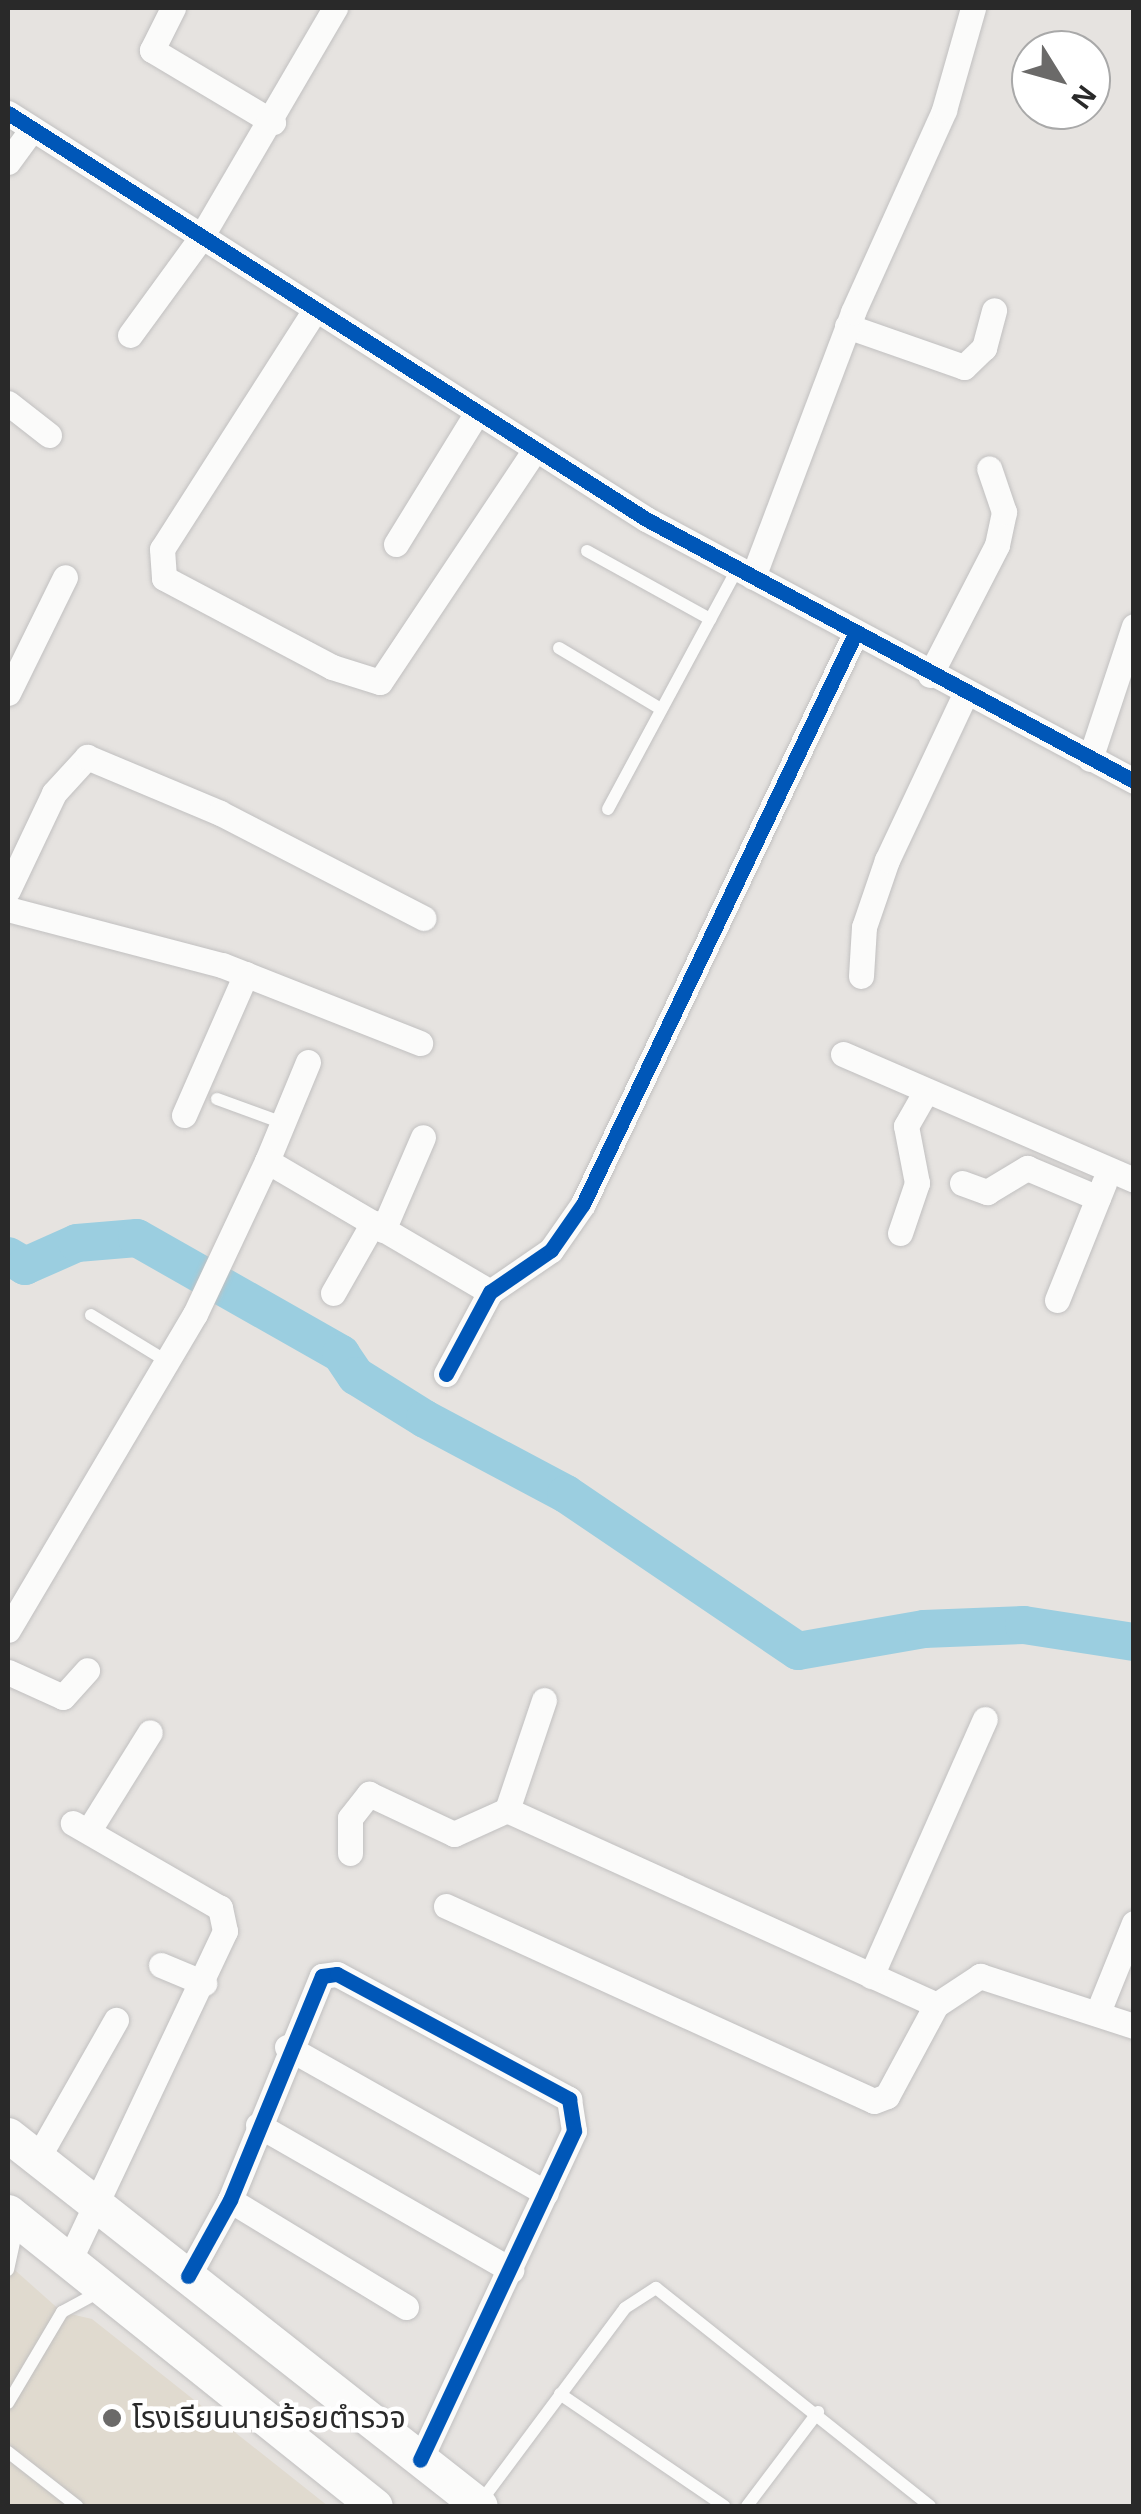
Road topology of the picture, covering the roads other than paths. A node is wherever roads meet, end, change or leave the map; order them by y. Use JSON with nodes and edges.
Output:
{"nodes":[{"id":1,"x":172,"y":8,"type":"edge"},
{"id":2,"x":336,"y":8,"type":"edge"},
{"id":3,"x":973,"y":8,"type":"edge"},
{"id":4,"x":8,"y":113,"type":"edge"},
{"id":5,"x":273,"y":122,"type":"junction"},
{"id":6,"x":32,"y":129,"type":"junction"},
{"id":7,"x":8,"y":162,"type":"edge"},
{"id":8,"x":200,"y":239,"type":"junction"},
{"id":9,"x":994,"y":310,"type":"dead end"},
{"id":10,"x":313,"y":313,"type":"junction"},
{"id":11,"x":847,"y":326,"type":"junction"},
{"id":12,"x":130,"y":335,"type":"dead end"},
{"id":13,"x":8,"y":404,"type":"edge"},
{"id":14,"x":476,"y":414,"type":"junction"},
{"id":15,"x":50,"y":435,"type":"dead end"},
{"id":16,"x":535,"y":450,"type":"junction"},
{"id":17,"x":989,"y":468,"type":"dead end"},
{"id":18,"x":396,"y":544,"type":"dead end"},
{"id":19,"x":587,"y":552,"type":"dead end"},
{"id":20,"x":745,"y":573,"type":"junction"},
{"id":21,"x":65,"y":576,"type":"dead end"},
{"id":22,"x":710,"y":619,"type":"junction"},
{"id":23,"x":1134,"y":626,"type":"edge"},
{"id":24,"x":855,"y":634,"type":"junction"},
{"id":25,"x":559,"y":648,"type":"dead end"},
{"id":26,"x":930,"y":675,"type":"junction"},
{"id":27,"x":8,"y":693,"type":"edge"},
{"id":28,"x":964,"y":694,"type":"junction"},
{"id":29,"x":661,"y":710,"type":"junction"},
{"id":30,"x":1090,"y":759,"type":"junction"},
{"id":31,"x":1133,"y":779,"type":"edge"},
{"id":32,"x":608,"y":809,"type":"dead end"},
{"id":33,"x":8,"y":890,"type":"edge"},
{"id":34,"x":8,"y":909,"type":"edge"},
{"id":35,"x":423,"y":918,"type":"dead end"},
{"id":36,"x":246,"y":974,"type":"junction"},
{"id":37,"x":861,"y":976,"type":"dead end"},
{"id":38,"x":420,"y":1043,"type":"dead end"},
{"id":39,"x":843,"y":1054,"type":"dead end"},
{"id":40,"x":308,"y":1062,"type":"dead end"},
{"id":41,"x":926,"y":1092,"type":"junction"},
{"id":42,"x":217,"y":1100,"type":"dead end"},
{"id":43,"x":184,"y":1116,"type":"dead end"},
{"id":44,"x":282,"y":1124,"type":"junction"},
{"id":45,"x":423,"y":1137,"type":"dead end"},
{"id":46,"x":266,"y":1161,"type":"junction"},
{"id":47,"x":1121,"y":1176,"type":"edge"},
{"id":48,"x":962,"y":1183,"type":"dead end"},
{"id":49,"x":1098,"y":1198,"type":"junction"},
{"id":50,"x":378,"y":1226,"type":"junction"},
{"id":51,"x":900,"y":1233,"type":"dead end"},
{"id":52,"x":490,"y":1292,"type":"junction"},
{"id":53,"x":333,"y":1293,"type":"dead end"},
{"id":54,"x":1057,"y":1300,"type":"dead end"},
{"id":55,"x":91,"y":1315,"type":"dead end"},
{"id":56,"x":168,"y":1362,"type":"junction"},
{"id":57,"x":446,"y":1374,"type":"dead end"},
{"id":58,"x":8,"y":1630,"type":"edge"},
{"id":59,"x":86,"y":1670,"type":"dead end"},
{"id":60,"x":8,"y":1672,"type":"edge"},
{"id":61,"x":544,"y":1700,"type":"dead end"},
{"id":62,"x":985,"y":1720,"type":"dead end"},
{"id":63,"x":150,"y":1732,"type":"dead end"},
{"id":64,"x":507,"y":1810,"type":"junction"},
{"id":65,"x":350,"y":1852,"type":"dead end"},
{"id":66,"x":446,"y":1906,"type":"dead end"},
{"id":67,"x":1134,"y":1923,"type":"edge"},
{"id":68,"x":161,"y":1965,"type":"dead end"},
{"id":69,"x":871,"y":1976,"type":"junction"},
{"id":70,"x":204,"y":1983,"type":"junction"},
{"id":71,"x":936,"y":2006,"type":"junction"},
{"id":72,"x":1098,"y":2012,"type":"junction"},
{"id":73,"x":116,"y":2020,"type":"dead end"},
{"id":74,"x":1134,"y":2026,"type":"edge"},
{"id":75,"x":287,"y":2048,"type":"junction"},
{"id":76,"x":258,"y":2125,"type":"junction"},
{"id":77,"x":8,"y":2135,"type":"edge"},
{"id":78,"x":37,"y":2159,"type":"junction"},
{"id":79,"x":546,"y":2193,"type":"junction"},
{"id":80,"x":230,"y":2200,"type":"junction"},
{"id":81,"x":101,"y":2208,"type":"junction"},
{"id":82,"x":13,"y":2216,"type":"edge"},
{"id":83,"x":69,"y":2261,"type":"junction"},
{"id":84,"x":8,"y":2270,"type":"edge"},
{"id":85,"x":511,"y":2270,"type":"junction"},
{"id":86,"x":188,"y":2276,"type":"junction"},
{"id":87,"x":106,"y":2288,"type":"junction"},
{"id":88,"x":406,"y":2308,"type":"dead end"},
{"id":89,"x":560,"y":2394,"type":"junction"},
{"id":90,"x":8,"y":2403,"type":"edge"},
{"id":91,"x":818,"y":2412,"type":"junction"},
{"id":92,"x":8,"y":2452,"type":"edge"},
{"id":93,"x":420,"y":2460,"type":"junction"},
{"id":94,"x":77,"y":2506,"type":"edge"},
{"id":95,"x":375,"y":2506,"type":"edge"},
{"id":96,"x":479,"y":2506,"type":"edge"},
{"id":97,"x":724,"y":2506,"type":"edge"},
{"id":98,"x":747,"y":2506,"type":"edge"},
{"id":99,"x":930,"y":2506,"type":"edge"}],
"edges":[{"from":1,"to":5,"type":"street"},
{"from":2,"to":5,"type":"street"},
{"from":3,"to":11,"type":"street"},
{"from":4,"to":6,"type":"street"},
{"from":5,"to":8,"type":"street"},
{"from":6,"to":7,"type":"street"},
{"from":6,"to":8,"type":"street"},
{"from":8,"to":10,"type":"street"},
{"from":8,"to":12,"type":"street"},
{"from":9,"to":11,"type":"street"},
{"from":10,"to":14,"type":"street"},
{"from":10,"to":16,"type":"street"},
{"from":11,"to":20,"type":"street"},
{"from":13,"to":15,"type":"street"},
{"from":14,"to":16,"type":"street"},
{"from":14,"to":18,"type":"street"},
{"from":16,"to":20,"type":"street"},
{"from":17,"to":26,"type":"street"},
{"from":19,"to":22,"type":"lane"},
{"from":20,"to":22,"type":"lane"},
{"from":20,"to":24,"type":"street"},
{"from":21,"to":27,"type":"street"},
{"from":22,"to":29,"type":"lane"},
{"from":23,"to":30,"type":"street"},
{"from":24,"to":26,"type":"street"},
{"from":24,"to":52,"type":"street"},
{"from":25,"to":29,"type":"lane"},
{"from":26,"to":28,"type":"street"},
{"from":28,"to":30,"type":"street"},
{"from":28,"to":37,"type":"street"},
{"from":29,"to":32,"type":"lane"},
{"from":30,"to":31,"type":"street"},
{"from":33,"to":35,"type":"street"},
{"from":34,"to":36,"type":"street"},
{"from":36,"to":38,"type":"street"},
{"from":36,"to":43,"type":"street"},
{"from":39,"to":41,"type":"street"},
{"from":40,"to":44,"type":"street"},
{"from":41,"to":47,"type":"street"},
{"from":41,"to":51,"type":"street"},
{"from":42,"to":44,"type":"lane"},
{"from":44,"to":46,"type":"street"},
{"from":45,"to":50,"type":"street"},
{"from":46,"to":50,"type":"street"},
{"from":46,"to":56,"type":"street"},
{"from":47,"to":49,"type":"street"},
{"from":48,"to":49,"type":"street"},
{"from":49,"to":54,"type":"street"},
{"from":50,"to":52,"type":"street"},
{"from":50,"to":53,"type":"street"},
{"from":52,"to":57,"type":"street"},
{"from":55,"to":56,"type":"lane"},
{"from":56,"to":58,"type":"street"},
{"from":59,"to":60,"type":"street"},
{"from":61,"to":64,"type":"street"},
{"from":62,"to":69,"type":"street"},
{"from":63,"to":70,"type":"street"},
{"from":64,"to":65,"type":"street"},
{"from":64,"to":69,"type":"street"},
{"from":66,"to":71,"type":"street"},
{"from":67,"to":72,"type":"street"},
{"from":68,"to":70,"type":"street"},
{"from":69,"to":71,"type":"street"},
{"from":70,"to":81,"type":"street"},
{"from":71,"to":72,"type":"street"},
{"from":72,"to":74,"type":"street"},
{"from":73,"to":78,"type":"street"},
{"from":75,"to":76,"type":"street"},
{"from":75,"to":79,"type":"street"},
{"from":75,"to":79,"type":"street"},
{"from":76,"to":80,"type":"street"},
{"from":76,"to":85,"type":"street"},
{"from":77,"to":78,"type":"street"},
{"from":78,"to":81,"type":"street"},
{"from":79,"to":85,"type":"street"},
{"from":80,"to":86,"type":"street"},
{"from":80,"to":88,"type":"street"},
{"from":81,"to":83,"type":"street"},
{"from":81,"to":86,"type":"street"},
{"from":82,"to":83,"type":"street"},
{"from":82,"to":84,"type":"lane"},
{"from":83,"to":87,"type":"street"},
{"from":85,"to":93,"type":"street"},
{"from":86,"to":93,"type":"street"},
{"from":87,"to":90,"type":"lane"},
{"from":87,"to":95,"type":"street"},
{"from":89,"to":91,"type":"lane"},
{"from":89,"to":96,"type":"lane"},
{"from":89,"to":97,"type":"lane"},
{"from":91,"to":98,"type":"lane"},
{"from":91,"to":99,"type":"lane"},
{"from":92,"to":94,"type":"lane"},
{"from":93,"to":96,"type":"street"}]}
